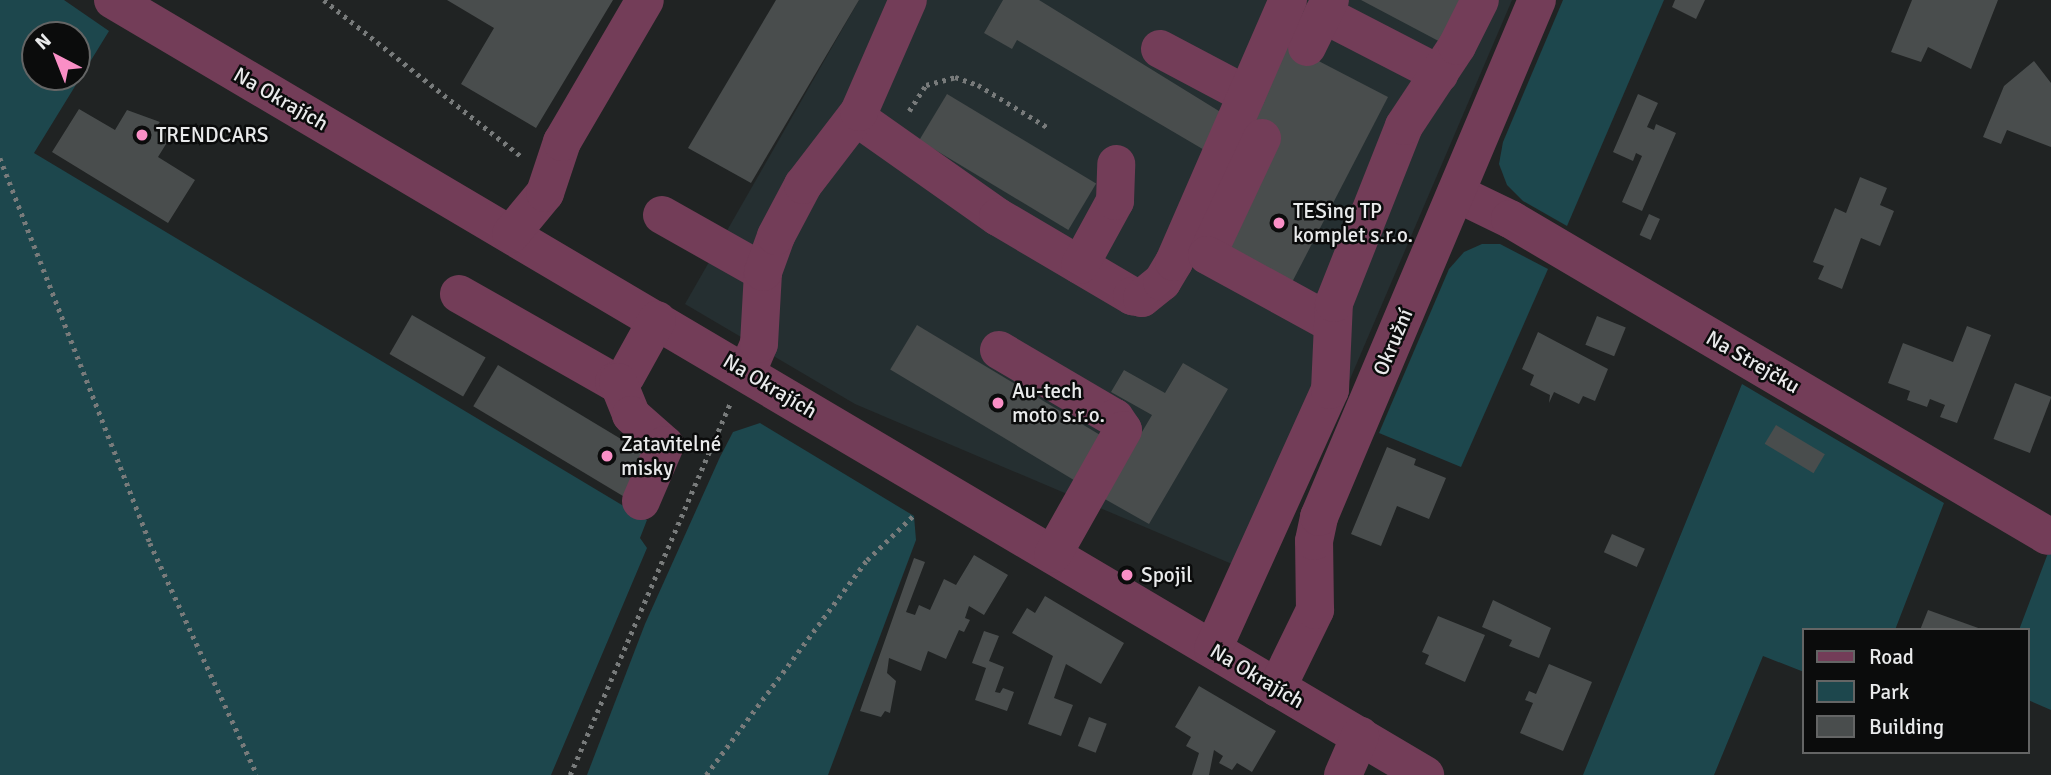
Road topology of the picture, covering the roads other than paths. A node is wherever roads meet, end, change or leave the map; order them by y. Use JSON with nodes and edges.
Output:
{"nodes":[{"id":1,"x":113,"y":0,"type":"edge"},
{"id":2,"x":645,"y":0,"type":"edge"},
{"id":3,"x":908,"y":0,"type":"edge"},
{"id":4,"x":1288,"y":0,"type":"edge"},
{"id":5,"x":1480,"y":0,"type":"edge"},
{"id":6,"x":1538,"y":0,"type":"edge"},
{"id":7,"x":1320,"y":20,"type":"edge"},
{"id":8,"x":1160,"y":49,"type":"dead end"},
{"id":9,"x":1439,"y":74,"type":"junction"},
{"id":10,"x":1247,"y":95,"type":"junction"},
{"id":11,"x":856,"y":117,"type":"junction"},
{"id":12,"x":1262,"y":138,"type":"dead end"},
{"id":13,"x":1116,"y":164,"type":"dead end"},
{"id":14,"x":1456,"y":193,"type":"junction"},
{"id":15,"x":662,"y":215,"type":"dead end"},
{"id":16,"x":510,"y":234,"type":"junction"},
{"id":17,"x":1080,"y":265,"type":"junction"},
{"id":18,"x":763,"y":272,"type":"junction"},
{"id":19,"x":459,"y":294,"type":"dead end"},
{"id":20,"x":657,"y":320,"type":"junction"},
{"id":21,"x":1331,"y":323,"type":"junction"},
{"id":22,"x":999,"y":350,"type":"dead end"},
{"id":23,"x":747,"y":372,"type":"junction"},
{"id":24,"x":618,"y":382,"type":"junction"},
{"id":25,"x":641,"y":501,"type":"dead end"},
{"id":26,"x":2049,"y":536,"type":"dead end"},
{"id":27,"x":1053,"y":554,"type":"junction"},
{"id":28,"x":1213,"y":649,"type":"junction"},
{"id":29,"x":1277,"y":688,"type":"junction"},
{"id":30,"x":1360,"y":736,"type":"junction"},
{"id":31,"x":1343,"y":775,"type":"edge"},
{"id":32,"x":1425,"y":775,"type":"edge"}],
"edges":[{"from":1,"to":16,"type":"street","name":"Na Okrajích"},
{"from":2,"to":16,"type":"street"},
{"from":3,"to":11,"type":"street"},
{"from":4,"to":10,"type":"street"},
{"from":5,"to":9,"type":"street"},
{"from":6,"to":14,"type":"street","name":"Okružní"},
{"from":7,"to":9,"type":"street"},
{"from":8,"to":10,"type":"street"},
{"from":9,"to":21,"type":"street"},
{"from":10,"to":17,"type":"street"},
{"from":11,"to":17,"type":"street"},
{"from":11,"to":18,"type":"street"},
{"from":12,"to":21,"type":"street"},
{"from":13,"to":17,"type":"street"},
{"from":14,"to":26,"type":"street","name":"Na Strejčku"},
{"from":14,"to":29,"type":"street","name":"Okružní"},
{"from":15,"to":18,"type":"street"},
{"from":16,"to":20,"type":"street","name":"Na Okrajích"},
{"from":18,"to":23,"type":"street"},
{"from":19,"to":24,"type":"street"},
{"from":20,"to":23,"type":"street","name":"Na Okrajích"},
{"from":20,"to":24,"type":"street"},
{"from":21,"to":28,"type":"street"},
{"from":22,"to":27,"type":"street"},
{"from":23,"to":27,"type":"street","name":"Na Okrajích"},
{"from":24,"to":25,"type":"street"},
{"from":27,"to":28,"type":"street","name":"Na Okrajích"},
{"from":28,"to":29,"type":"street","name":"Na Okrajích"},
{"from":29,"to":30,"type":"street","name":"Na Okrajích"},
{"from":30,"to":31,"type":"street"},
{"from":30,"to":32,"type":"street","name":"Na Okrajích"}]}
